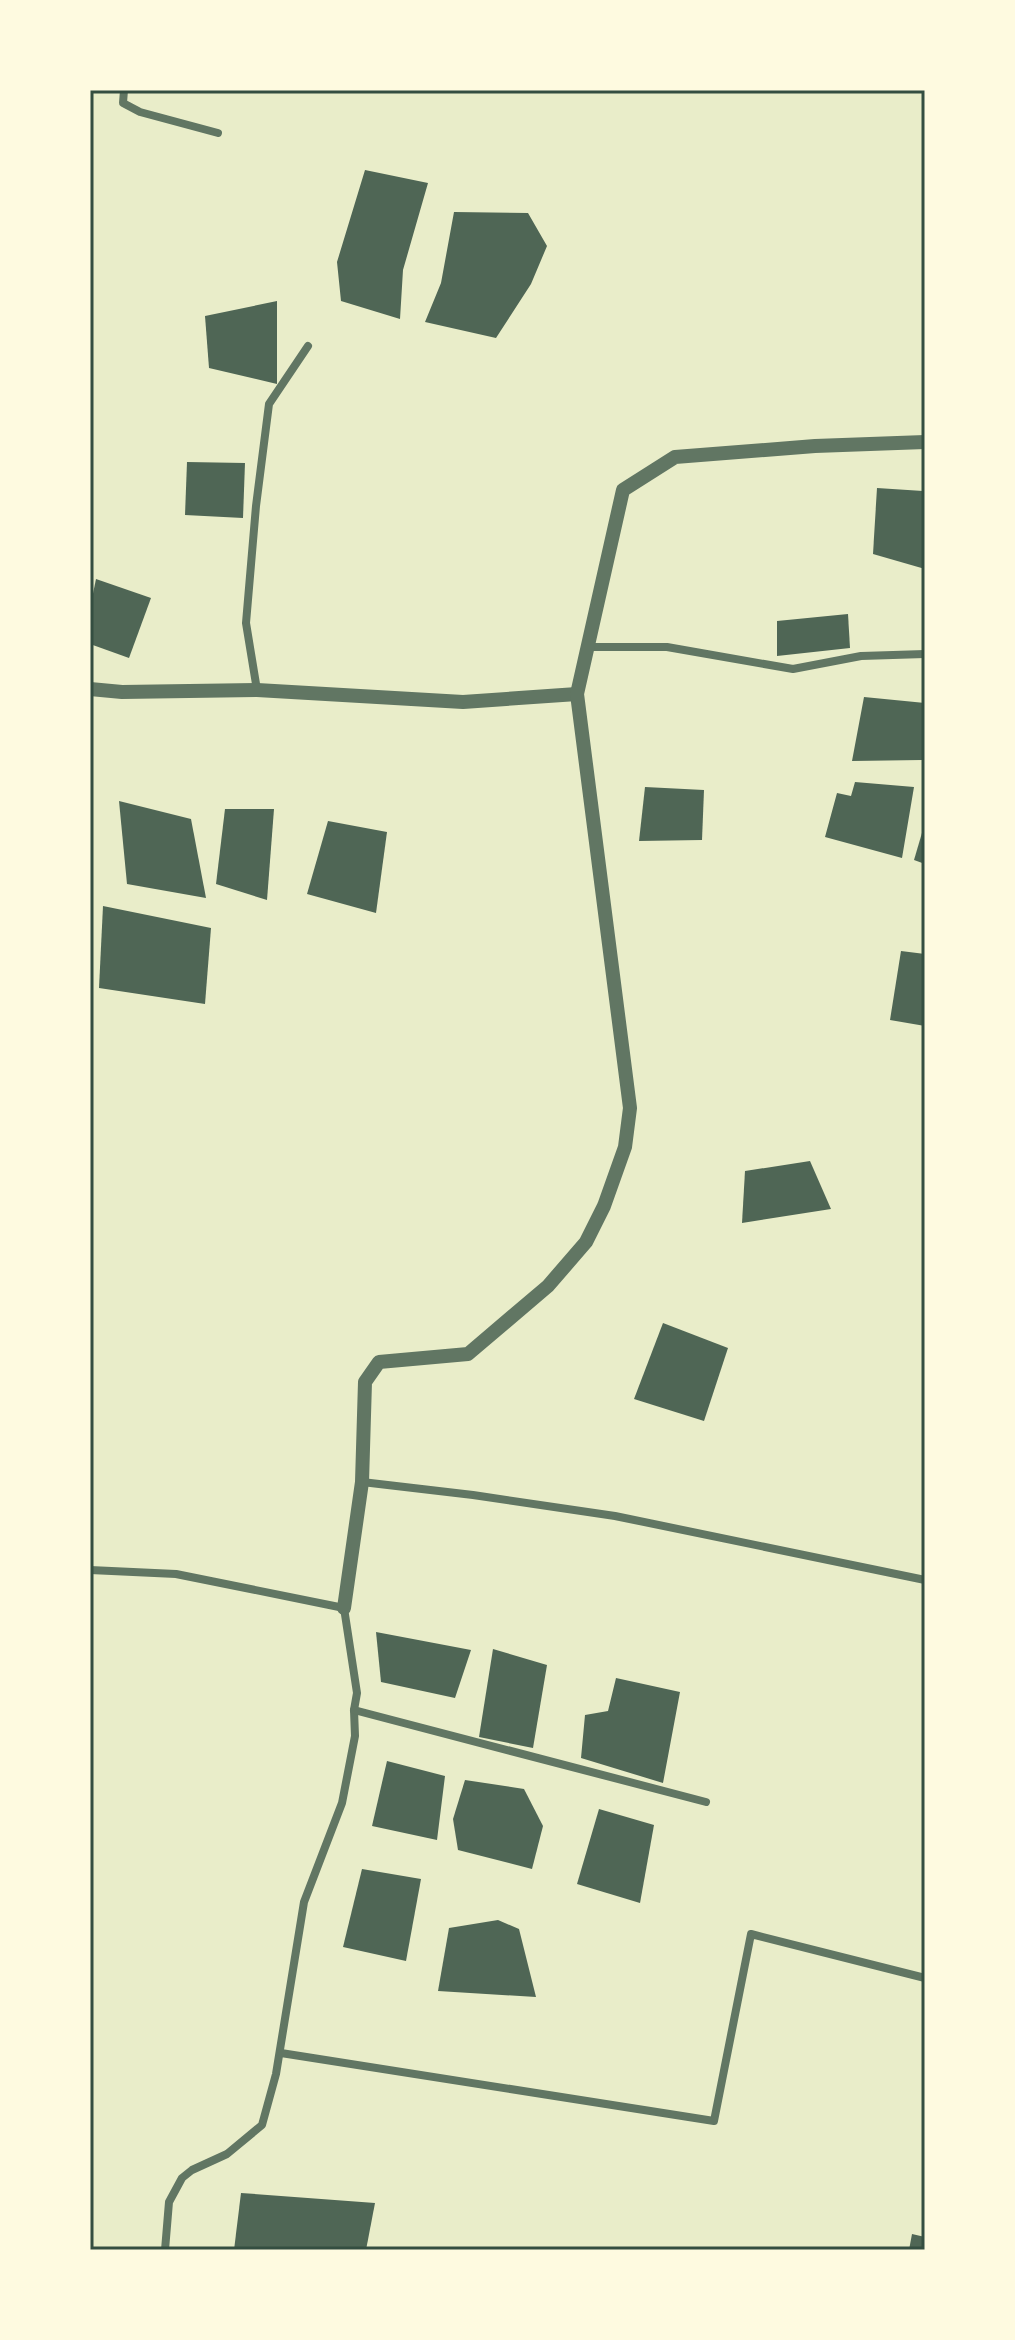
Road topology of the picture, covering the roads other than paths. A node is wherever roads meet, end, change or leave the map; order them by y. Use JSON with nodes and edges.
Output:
{"nodes":[{"id":1,"x":124,"y":90,"type":"edge"},
{"id":2,"x":218,"y":133,"type":"dead end"},
{"id":3,"x":308,"y":346,"type":"dead end"},
{"id":4,"x":925,"y":442,"type":"edge"},
{"id":5,"x":587,"y":647,"type":"junction"},
{"id":6,"x":925,"y":654,"type":"edge"},
{"id":7,"x":90,"y":689,"type":"edge"},
{"id":8,"x":257,"y":690,"type":"junction"},
{"id":9,"x":577,"y":694,"type":"junction"},
{"id":10,"x":362,"y":1482,"type":"junction"},
{"id":11,"x":90,"y":1570,"type":"edge"},
{"id":12,"x":925,"y":1580,"type":"edge"},
{"id":13,"x":344,"y":1608,"type":"junction"},
{"id":14,"x":354,"y":1710,"type":"junction"},
{"id":15,"x":706,"y":1802,"type":"dead end"},
{"id":16,"x":925,"y":1978,"type":"edge"},
{"id":17,"x":281,"y":2053,"type":"junction"},
{"id":18,"x":165,"y":2250,"type":"edge"}],
"edges":[{"from":1,"to":2,"type":"street"},
{"from":3,"to":8,"type":"street"},
{"from":4,"to":5,"type":"street"},
{"from":5,"to":6,"type":"street"},
{"from":5,"to":9,"type":"street"},
{"from":7,"to":8,"type":"street"},
{"from":8,"to":9,"type":"street"},
{"from":9,"to":10,"type":"street"},
{"from":10,"to":12,"type":"street"},
{"from":10,"to":13,"type":"street"},
{"from":11,"to":13,"type":"street"},
{"from":13,"to":14,"type":"street"},
{"from":14,"to":15,"type":"street"},
{"from":14,"to":17,"type":"street"},
{"from":16,"to":17,"type":"street"},
{"from":17,"to":18,"type":"street"}]}
